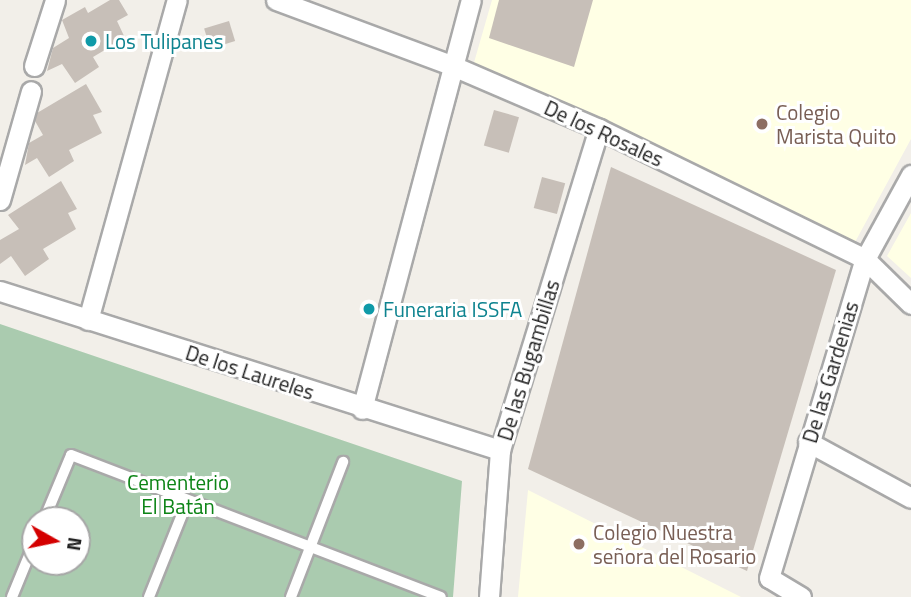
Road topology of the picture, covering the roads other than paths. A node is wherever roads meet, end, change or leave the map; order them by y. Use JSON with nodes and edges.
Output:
{"nodes":[{"id":1,"x":55,"y":0,"type":"edge"},
{"id":2,"x":177,"y":0,"type":"edge"},
{"id":3,"x":276,"y":0,"type":"edge"},
{"id":4,"x":471,"y":0,"type":"edge"},
{"id":5,"x":34,"y":66,"type":"dead end"},
{"id":6,"x":453,"y":66,"type":"junction"},
{"id":7,"x":31,"y":91,"type":"dead end"},
{"id":8,"x":599,"y":129,"type":"junction"},
{"id":9,"x":911,"y":175,"type":"edge"},
{"id":10,"x":0,"y":200,"type":"edge"},
{"id":11,"x":865,"y":259,"type":"junction"},
{"id":12,"x":0,"y":291,"type":"edge"},
{"id":13,"x":911,"y":304,"type":"edge"},
{"id":14,"x":88,"y":320,"type":"junction"},
{"id":15,"x":362,"y":409,"type":"junction"},
{"id":16,"x":808,"y":442,"type":"junction"},
{"id":17,"x":500,"y":450,"type":"junction"},
{"id":18,"x":343,"y":462,"type":"dead end"},
{"id":19,"x":911,"y":498,"type":"edge"},
{"id":20,"x":187,"y":502,"type":"junction"},
{"id":21,"x":50,"y":506,"type":"edge"},
{"id":22,"x":312,"y":547,"type":"junction"},
{"id":23,"x":21,"y":575,"type":"edge"},
{"id":24,"x":12,"y":597,"type":"edge"},
{"id":25,"x":149,"y":597,"type":"edge"},
{"id":26,"x":291,"y":597,"type":"edge"},
{"id":27,"x":441,"y":597,"type":"edge"},
{"id":28,"x":489,"y":597,"type":"edge"},
{"id":29,"x":801,"y":597,"type":"edge"}],
"edges":[{"from":1,"to":5,"type":"street"},
{"from":2,"to":14,"type":"street"},
{"from":3,"to":6,"type":"street","name":"De los Rosales"},
{"from":4,"to":6,"type":"street"},
{"from":6,"to":8,"type":"street","name":"De los Rosales"},
{"from":6,"to":15,"type":"street"},
{"from":7,"to":10,"type":"street"},
{"from":8,"to":11,"type":"street","name":"De los Rosales"},
{"from":8,"to":17,"type":"street","name":"De las Bugambillas"},
{"from":9,"to":11,"type":"street","name":"De las Gardenias"},
{"from":11,"to":13,"type":"street","name":"De los Rosales"},
{"from":11,"to":16,"type":"street","name":"De las Gardenias"},
{"from":12,"to":14,"type":"street","name":"De los Laureles"},
{"from":14,"to":15,"type":"street","name":"De los Laureles"},
{"from":15,"to":17,"type":"street","name":"De los Laureles"},
{"from":16,"to":19,"type":"street"},
{"from":16,"to":29,"type":"street","name":"De las Gardenias"},
{"from":17,"to":28,"type":"street","name":"De las Bugambillas"},
{"from":18,"to":22,"type":"lane"},
{"from":20,"to":21,"type":"lane"},
{"from":20,"to":22,"type":"lane"},
{"from":20,"to":25,"type":"lane"},
{"from":22,"to":26,"type":"lane"},
{"from":22,"to":27,"type":"lane"},
{"from":23,"to":24,"type":"lane"}]}
